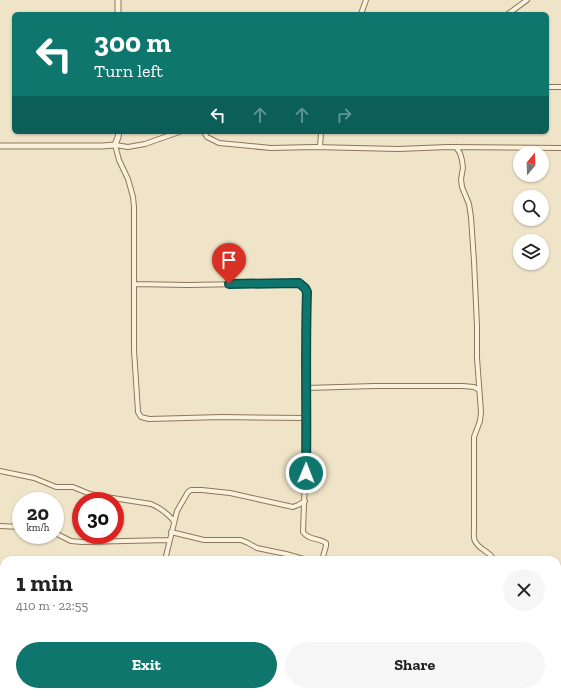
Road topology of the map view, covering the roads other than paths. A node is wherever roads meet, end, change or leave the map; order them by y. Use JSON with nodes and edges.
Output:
{"nodes":[{"id":1,"x":118,"y":0,"type":"edge"},
{"id":2,"x":366,"y":0,"type":"edge"},
{"id":3,"x":527,"y":0,"type":"edge"},
{"id":4,"x":118,"y":12,"type":"edge"},
{"id":5,"x":362,"y":12,"type":"edge"},
{"id":6,"x":511,"y":12,"type":"edge"},
{"id":7,"x":549,"y":87,"type":"edge"},
{"id":8,"x":561,"y":87,"type":"edge"},
{"id":9,"x":119,"y":134,"type":"edge"},
{"id":10,"x":173,"y":134,"type":"edge"},
{"id":11,"x":205,"y":134,"type":"edge"},
{"id":12,"x":321,"y":134,"type":"edge"},
{"id":13,"x":115,"y":145,"type":"junction"},
{"id":14,"x":0,"y":146,"type":"edge"},
{"id":15,"x":320,"y":147,"type":"junction"},
{"id":16,"x":456,"y":147,"type":"junction"},
{"id":17,"x":561,"y":148,"type":"edge"},
{"id":18,"x":134,"y":284,"type":"junction"},
{"id":19,"x":306,"y":388,"type":"junction"},
{"id":20,"x":479,"y":390,"type":"junction"},
{"id":21,"x":306,"y":418,"type":"junction"},
{"id":22,"x":0,"y":471,"type":"edge"},
{"id":23,"x":304,"y":501,"type":"junction"},
{"id":24,"x":174,"y":521,"type":"junction"},
{"id":25,"x":0,"y":526,"type":"edge"},
{"id":26,"x":12,"y":527,"type":"edge"},
{"id":27,"x":171,"y":532,"type":"junction"},
{"id":28,"x":64,"y":538,"type":"edge"},
{"id":29,"x":170,"y":540,"type":"junction"},
{"id":30,"x":166,"y":556,"type":"edge"},
{"id":31,"x":293,"y":556,"type":"edge"},
{"id":32,"x":324,"y":556,"type":"edge"},
{"id":33,"x":492,"y":556,"type":"edge"}],
"edges":[{"from":1,"to":4,"type":"street"},
{"from":2,"to":5,"type":"street"},
{"from":3,"to":6,"type":"street"},
{"from":7,"to":8,"type":"street"},
{"from":9,"to":13,"type":"street"},
{"from":10,"to":13,"type":"street"},
{"from":11,"to":15,"type":"street"},
{"from":12,"to":15,"type":"street"},
{"from":13,"to":14,"type":"street"},
{"from":13,"to":18,"type":"street"},
{"from":15,"to":16,"type":"street"},
{"from":16,"to":17,"type":"street"},
{"from":16,"to":20,"type":"street"},
{"from":18,"to":19,"type":"street"},
{"from":18,"to":21,"type":"street"},
{"from":19,"to":20,"type":"street"},
{"from":19,"to":21,"type":"street"},
{"from":20,"to":33,"type":"street"},
{"from":21,"to":23,"type":"street"},
{"from":22,"to":24,"type":"street"},
{"from":23,"to":24,"type":"street"},
{"from":23,"to":32,"type":"street"},
{"from":24,"to":27,"type":"street"},
{"from":25,"to":26,"type":"street"},
{"from":27,"to":29,"type":"street"},
{"from":27,"to":31,"type":"street"},
{"from":28,"to":29,"type":"street"},
{"from":29,"to":30,"type":"street"}]}
